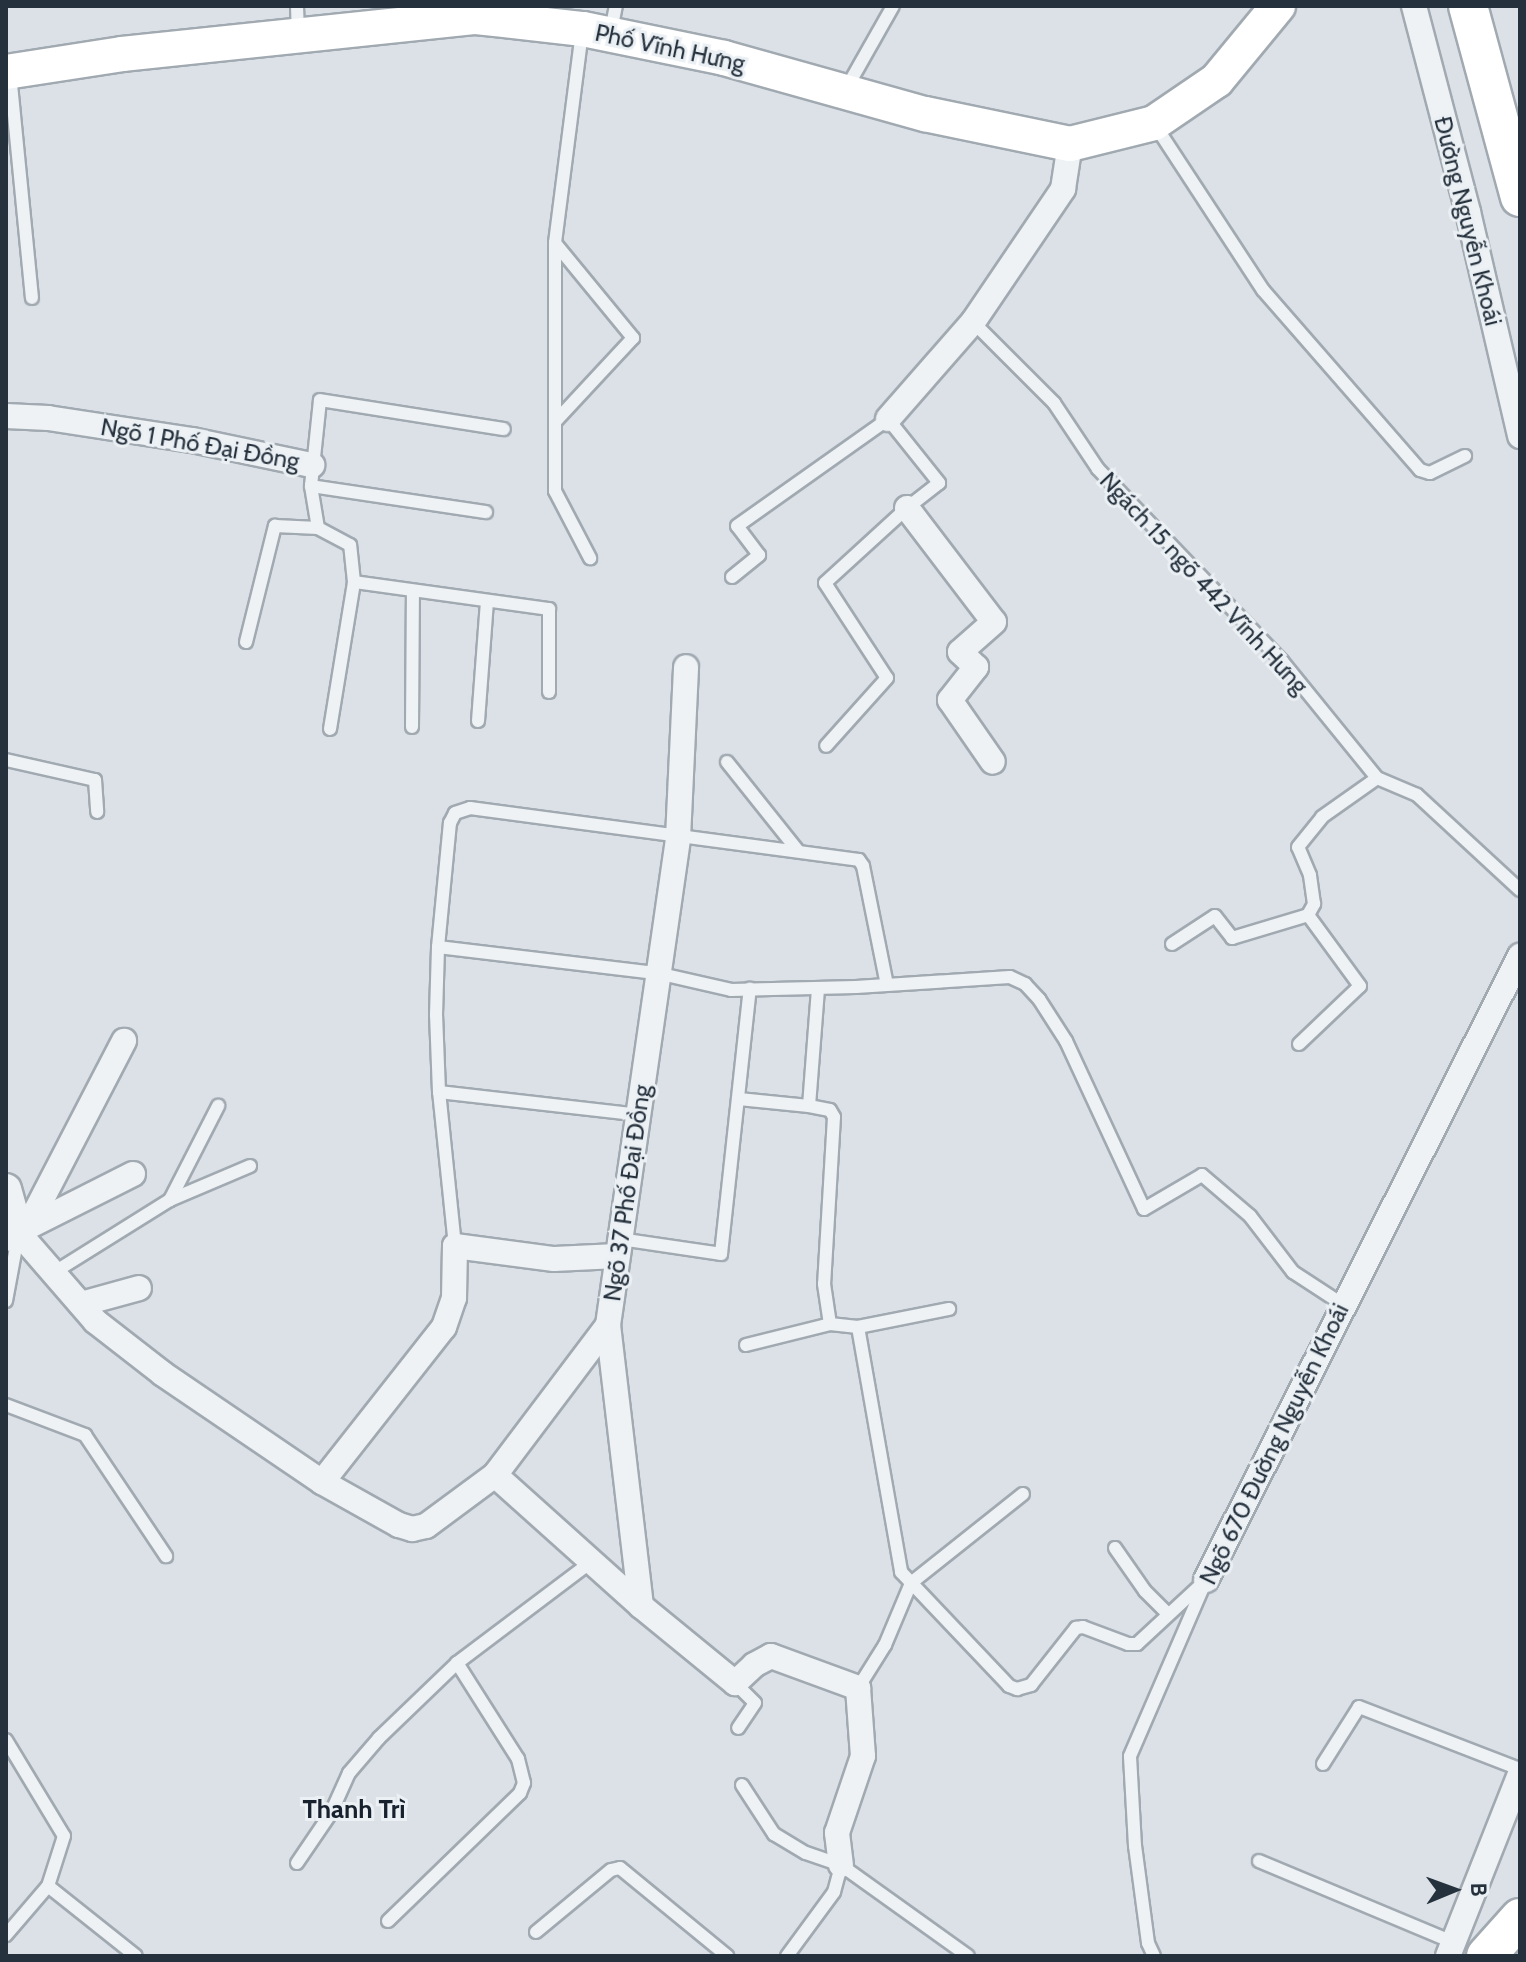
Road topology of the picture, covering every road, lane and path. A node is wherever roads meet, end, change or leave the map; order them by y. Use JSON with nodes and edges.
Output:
{"nodes":[{"id":1,"x":893,"y":6,"type":"edge"},
{"id":2,"x":1278,"y":6,"type":"edge"},
{"id":3,"x":1414,"y":6,"type":"edge"},
{"id":4,"x":1468,"y":6,"type":"edge"},
{"id":5,"x":298,"y":21,"type":"edge"},
{"id":6,"x":603,"y":23,"type":"edge"},
{"id":7,"x":8,"y":72,"type":"edge"},
{"id":8,"x":846,"y":89,"type":"junction"},
{"id":9,"x":1154,"y":123,"type":"junction"},
{"id":10,"x":1070,"y":144,"type":"junction"},
{"id":11,"x":1520,"y":197,"type":"edge"},
{"id":12,"x":555,"y":243,"type":"junction"},
{"id":13,"x":32,"y":298,"type":"dead end"},
{"id":14,"x":973,"y":322,"type":"junction"},
{"id":15,"x":6,"y":416,"type":"edge"},
{"id":16,"x":888,"y":419,"type":"junction"},
{"id":17,"x":556,"y":421,"type":"junction"},
{"id":18,"x":504,"y":429,"type":"dead end"},
{"id":19,"x":1520,"y":436,"type":"edge"},
{"id":20,"x":1465,"y":456,"type":"dead end"},
{"id":21,"x":312,"y":475,"type":"junction"},
{"id":22,"x":907,"y":508,"type":"junction"},
{"id":23,"x":486,"y":512,"type":"dead end"},
{"id":24,"x":318,"y":528,"type":"junction"},
{"id":25,"x":590,"y":558,"type":"dead end"},
{"id":26,"x":732,"y":577,"type":"dead end"},
{"id":27,"x":354,"y":582,"type":"junction"},
{"id":28,"x":413,"y":591,"type":"junction"},
{"id":29,"x":487,"y":601,"type":"junction"},
{"id":30,"x":246,"y":642,"type":"dead end"},
{"id":31,"x":686,"y":667,"type":"dead end"},
{"id":32,"x":549,"y":692,"type":"dead end"},
{"id":33,"x":478,"y":721,"type":"dead end"},
{"id":34,"x":412,"y":727,"type":"dead end"},
{"id":35,"x":330,"y":729,"type":"dead end"},
{"id":36,"x":826,"y":746,"type":"dead end"},
{"id":37,"x":6,"y":760,"type":"edge"},
{"id":38,"x":727,"y":762,"type":"dead end"},
{"id":39,"x":993,"y":762,"type":"dead end"},
{"id":40,"x":1377,"y":778,"type":"junction"},
{"id":41,"x":97,"y":812,"type":"dead end"},
{"id":42,"x":678,"y":838,"type":"junction"},
{"id":43,"x":798,"y":851,"type":"junction"},
{"id":44,"x":1520,"y":890,"type":"edge"},
{"id":45,"x":1308,"y":915,"type":"junction"},
{"id":46,"x":1172,"y":944,"type":"dead end"},
{"id":47,"x":438,"y":947,"type":"junction"},
{"id":48,"x":1520,"y":956,"type":"edge"},
{"id":49,"x":657,"y":973,"type":"junction"},
{"id":50,"x":887,"y":985,"type":"junction"},
{"id":51,"x":750,"y":989,"type":"junction"},
{"id":52,"x":818,"y":989,"type":"junction"},
{"id":53,"x":124,"y":1041,"type":"dead end"},
{"id":54,"x":1299,"y":1044,"type":"dead end"},
{"id":55,"x":439,"y":1092,"type":"junction"},
{"id":56,"x":739,"y":1099,"type":"junction"},
{"id":57,"x":218,"y":1106,"type":"dead end"},
{"id":58,"x":809,"y":1106,"type":"junction"},
{"id":59,"x":640,"y":1115,"type":"junction"},
{"id":60,"x":250,"y":1166,"type":"dead end"},
{"id":61,"x":133,"y":1174,"type":"dead end"},
{"id":62,"x":6,"y":1189,"type":"edge"},
{"id":63,"x":170,"y":1200,"type":"junction"},
{"id":64,"x":17,"y":1232,"type":"edge"},
{"id":65,"x":455,"y":1246,"type":"junction"},
{"id":66,"x":619,"y":1247,"type":"junction"},
{"id":67,"x":53,"y":1273,"type":"junction"},
{"id":68,"x":139,"y":1288,"type":"dead end"},
{"id":69,"x":6,"y":1301,"type":"edge"},
{"id":70,"x":81,"y":1304,"type":"junction"},
{"id":71,"x":1342,"y":1304,"type":"junction"},
{"id":72,"x":949,"y":1309,"type":"dead end"},
{"id":73,"x":830,"y":1324,"type":"junction"},
{"id":74,"x":608,"y":1325,"type":"junction"},
{"id":75,"x":858,"y":1327,"type":"junction"},
{"id":76,"x":746,"y":1345,"type":"dead end"},
{"id":77,"x":6,"y":1405,"type":"edge"},
{"id":78,"x":495,"y":1475,"type":"junction"},
{"id":79,"x":322,"y":1482,"type":"junction"},
{"id":80,"x":1023,"y":1494,"type":"dead end"},
{"id":81,"x":1115,"y":1548,"type":"dead end"},
{"id":82,"x":166,"y":1556,"type":"dead end"},
{"id":83,"x":591,"y":1562,"type":"junction"},
{"id":84,"x":1206,"y":1580,"type":"junction"},
{"id":85,"x":911,"y":1583,"type":"junction"},
{"id":86,"x":641,"y":1606,"type":"junction"},
{"id":87,"x":1168,"y":1614,"type":"junction"},
{"id":88,"x":457,"y":1663,"type":"junction"},
{"id":89,"x":735,"y":1683,"type":"junction"},
{"id":90,"x":858,"y":1688,"type":"junction"},
{"id":91,"x":738,"y":1728,"type":"dead end"},
{"id":92,"x":6,"y":1740,"type":"edge"},
{"id":93,"x":1323,"y":1764,"type":"dead end"},
{"id":94,"x":1520,"y":1772,"type":"edge"},
{"id":95,"x":742,"y":1785,"type":"dead end"},
{"id":96,"x":1259,"y":1861,"type":"dead end"},
{"id":97,"x":297,"y":1863,"type":"dead end"},
{"id":98,"x":841,"y":1865,"type":"junction"},
{"id":99,"x":48,"y":1886,"type":"junction"},
{"id":100,"x":1520,"y":1918,"type":"edge"},
{"id":101,"x":388,"y":1921,"type":"dead end"},
{"id":102,"x":536,"y":1932,"type":"dead end"},
{"id":103,"x":6,"y":1935,"type":"edge"},
{"id":104,"x":1520,"y":1941,"type":"edge"},
{"id":105,"x":1462,"y":1951,"type":"edge"},
{"id":106,"x":136,"y":1956,"type":"edge"},
{"id":107,"x":727,"y":1956,"type":"edge"},
{"id":108,"x":787,"y":1956,"type":"edge"},
{"id":109,"x":968,"y":1956,"type":"edge"},
{"id":110,"x":1154,"y":1956,"type":"edge"},
{"id":111,"x":1514,"y":1956,"type":"edge"}],
"edges":[{"from":1,"to":8,"type":"lane"},
{"from":2,"to":9,"type":"main road","name":"Phố Vĩnh Hưng"},
{"from":3,"to":19,"type":"street","name":"Đường Nguyễn Khoái"},
{"from":4,"to":11,"type":"main road"},
{"from":5,"to":6,"type":"main road","name":"Phố Vĩnh Hưng"},
{"from":5,"to":7,"type":"main road","name":"Phố Vĩnh Hưng"},
{"from":6,"to":8,"type":"main road","name":"Phố Vĩnh Hưng"},
{"from":6,"to":12,"type":"lane"},
{"from":7,"to":13,"type":"lane"},
{"from":8,"to":10,"type":"main road","name":"Phố Vĩnh Hưng"},
{"from":9,"to":10,"type":"main road","name":"Phố Vĩnh Hưng"},
{"from":9,"to":20,"type":"lane"},
{"from":10,"to":14,"type":"street"},
{"from":12,"to":17,"type":"lane"},
{"from":12,"to":17,"type":"lane"},
{"from":14,"to":16,"type":"street"},
{"from":14,"to":40,"type":"lane","name":"Ngách 15 ngõ 442 Vĩnh Hưng"},
{"from":15,"to":21,"type":"street","name":"Ngõ 1 Phố Đại Đồng"},
{"from":16,"to":22,"type":"lane"},
{"from":16,"to":26,"type":"lane"},
{"from":17,"to":25,"type":"lane"},
{"from":18,"to":21,"type":"lane"},
{"from":21,"to":23,"type":"lane"},
{"from":21,"to":24,"type":"lane","name":"Ngõ 1 Phố Đại Đồng"},
{"from":22,"to":36,"type":"lane"},
{"from":22,"to":39,"type":"street"},
{"from":24,"to":27,"type":"lane"},
{"from":24,"to":30,"type":"lane"},
{"from":27,"to":28,"type":"lane"},
{"from":27,"to":35,"type":"lane"},
{"from":28,"to":29,"type":"lane"},
{"from":28,"to":34,"type":"lane"},
{"from":29,"to":32,"type":"lane"},
{"from":29,"to":33,"type":"lane"},
{"from":31,"to":42,"type":"street","name":"Ngõ 37 Phố Đại Đồng"},
{"from":37,"to":41,"type":"lane"},
{"from":38,"to":43,"type":"lane"},
{"from":40,"to":44,"type":"lane","name":"Ngách 15 ngõ 442 Vĩnh Hưng"},
{"from":40,"to":45,"type":"lane"},
{"from":42,"to":43,"type":"lane"},
{"from":42,"to":47,"type":"lane"},
{"from":42,"to":49,"type":"street","name":"Ngõ 37 Phố Đại Đồng"},
{"from":43,"to":50,"type":"lane"},
{"from":45,"to":46,"type":"lane"},
{"from":45,"to":54,"type":"lane"},
{"from":47,"to":49,"type":"lane"},
{"from":47,"to":55,"type":"lane"},
{"from":48,"to":71,"type":"street","name":"Ngõ 670 Đường Nguyễn Khoái"},
{"from":49,"to":51,"type":"lane"},
{"from":49,"to":59,"type":"street","name":"Ngõ 37 Phố Đại Đồng"},
{"from":50,"to":52,"type":"lane"},
{"from":50,"to":71,"type":"lane"},
{"from":51,"to":52,"type":"lane"},
{"from":51,"to":56,"type":"lane"},
{"from":52,"to":58,"type":"lane"},
{"from":53,"to":64,"type":"street"},
{"from":55,"to":59,"type":"lane"},
{"from":55,"to":65,"type":"lane"},
{"from":56,"to":58,"type":"lane"},
{"from":56,"to":66,"type":"lane"},
{"from":57,"to":63,"type":"lane"},
{"from":58,"to":73,"type":"lane"},
{"from":59,"to":66,"type":"street","name":"Ngõ 37 Phố Đại Đồng"},
{"from":60,"to":63,"type":"lane"},
{"from":61,"to":64,"type":"street"},
{"from":62,"to":64,"type":"street"},
{"from":63,"to":67,"type":"lane"},
{"from":64,"to":67,"type":"street","name":"Ngõ 37 Phố Đại Đồng"},
{"from":64,"to":69,"type":"lane"},
{"from":65,"to":66,"type":"street"},
{"from":65,"to":79,"type":"street"},
{"from":66,"to":74,"type":"street","name":"Ngõ 37 Phố Đại Đồng"},
{"from":67,"to":70,"type":"street","name":"Ngõ 37 Phố Đại Đồng"},
{"from":68,"to":70,"type":"street"},
{"from":70,"to":79,"type":"street","name":"Ngõ 37 Phố Đại Đồng"},
{"from":71,"to":84,"type":"street","name":"Ngõ 670 Đường Nguyễn Khoái"},
{"from":72,"to":75,"type":"lane"},
{"from":73,"to":75,"type":"lane"},
{"from":73,"to":76,"type":"lane"},
{"from":74,"to":78,"type":"street","name":"Ngõ 37 Phố Đại Đồng"},
{"from":74,"to":86,"type":"street"},
{"from":75,"to":85,"type":"lane"},
{"from":77,"to":82,"type":"lane"},
{"from":78,"to":79,"type":"street","name":"Ngõ 37 Phố Đại Đồng"},
{"from":78,"to":83,"type":"street"},
{"from":80,"to":85,"type":"lane"},
{"from":81,"to":87,"type":"lane"},
{"from":83,"to":86,"type":"street"},
{"from":83,"to":88,"type":"lane"},
{"from":84,"to":87,"type":"lane"},
{"from":84,"to":110,"type":"lane","name":"Ngõ 670 Đường Nguyễn Khoái"},
{"from":85,"to":87,"type":"lane"},
{"from":85,"to":90,"type":"lane"},
{"from":86,"to":89,"type":"street"},
{"from":88,"to":97,"type":"lane"},
{"from":88,"to":101,"type":"lane"},
{"from":89,"to":90,"type":"street"},
{"from":89,"to":91,"type":"lane"},
{"from":90,"to":98,"type":"street"},
{"from":92,"to":99,"type":"lane"},
{"from":93,"to":94,"type":"lane"},
{"from":94,"to":105,"type":"street"},
{"from":95,"to":98,"type":"lane"},
{"from":96,"to":105,"type":"lane"},
{"from":98,"to":108,"type":"lane"},
{"from":98,"to":109,"type":"lane"},
{"from":99,"to":103,"type":"lane"},
{"from":99,"to":106,"type":"lane"},
{"from":100,"to":105,"type":"main road"},
{"from":102,"to":107,"type":"lane"},
{"from":104,"to":111,"type":"main road"}]}
